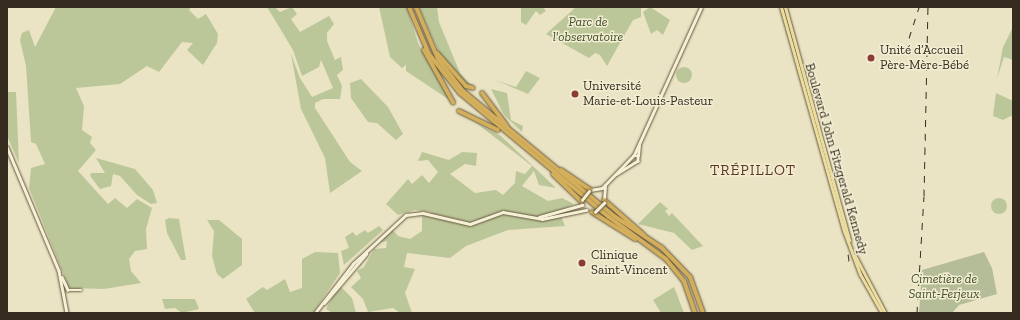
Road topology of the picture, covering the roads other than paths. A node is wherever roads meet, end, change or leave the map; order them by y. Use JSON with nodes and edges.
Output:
{"nodes":[{"id":1,"x":409,"y":7,"type":"edge"},
{"id":2,"x":701,"y":7,"type":"edge"},
{"id":3,"x":781,"y":7,"type":"edge"},
{"id":4,"x":785,"y":7,"type":"edge"},
{"id":5,"x":416,"y":9,"type":"edge"},
{"id":6,"x":418,"y":33,"type":"junction"},
{"id":7,"x":473,"y":88,"type":"dead end"},
{"id":8,"x":482,"y":93,"type":"dead end"},
{"id":9,"x":453,"y":102,"type":"dead end"},
{"id":10,"x":459,"y":111,"type":"dead end"},
{"id":11,"x":512,"y":138,"type":"junction"},
{"id":12,"x":640,"y":140,"type":"junction"},
{"id":13,"x":521,"y":141,"type":"junction"},
{"id":14,"x":7,"y":147,"type":"edge"},
{"id":15,"x":633,"y":157,"type":"junction"},
{"id":16,"x":638,"y":157,"type":"junction"},
{"id":17,"x":542,"y":162,"type":"junction"},
{"id":18,"x":635,"y":162,"type":"junction"},
{"id":19,"x":549,"y":163,"type":"junction"},
{"id":20,"x":617,"y":174,"type":"junction"},
{"id":21,"x":606,"y":184,"type":"junction"},
{"id":22,"x":590,"y":190,"type":"junction"},
{"id":23,"x":596,"y":190,"type":"junction"},
{"id":24,"x":602,"y":194,"type":"junction"},
{"id":25,"x":604,"y":201,"type":"junction"},
{"id":26,"x":582,"y":202,"type":"junction"},
{"id":27,"x":586,"y":210,"type":"junction"},
{"id":28,"x":594,"y":212,"type":"junction"},
{"id":29,"x":535,"y":218,"type":"junction"},
{"id":30,"x":662,"y":248,"type":"junction"},
{"id":31,"x":657,"y":251,"type":"junction"},
{"id":32,"x":60,"y":271,"type":"junction"},
{"id":33,"x":81,"y":290,"type":"dead end"},
{"id":34,"x":67,"y":313,"type":"edge"},
{"id":35,"x":315,"y":313,"type":"edge"},
{"id":36,"x":695,"y":313,"type":"edge"},
{"id":37,"x":703,"y":313,"type":"edge"},
{"id":38,"x":884,"y":313,"type":"edge"}],
"edges":[{"from":1,"to":6,"type":"highway"},
{"from":2,"to":12,"type":"main road"},
{"from":3,"to":38,"type":"main road","name":"Boulevard John Fitzgerald Kennedy"},
{"from":4,"to":38,"type":"main road","name":"Boulevard John Fitzgerald Kennedy"},
{"from":5,"to":7,"type":"highway"},
{"from":5,"to":13,"type":"highway"},
{"from":6,"to":9,"type":"highway"},
{"from":6,"to":11,"type":"highway"},
{"from":8,"to":13,"type":"highway"},
{"from":10,"to":11,"type":"highway"},
{"from":11,"to":17,"type":"highway"},
{"from":12,"to":15,"type":"main road"},
{"from":12,"to":16,"type":"main road"},
{"from":13,"to":19,"type":"highway"},
{"from":14,"to":32,"type":"main road"},
{"from":15,"to":16,"type":"main road"},
{"from":15,"to":18,"type":"main road"},
{"from":15,"to":20,"type":"main road"},
{"from":16,"to":18,"type":"main road"},
{"from":17,"to":26,"type":"highway"},
{"from":17,"to":31,"type":"highway"},
{"from":18,"to":20,"type":"main road"},
{"from":19,"to":22,"type":"highway"},
{"from":19,"to":30,"type":"highway"},
{"from":20,"to":21,"type":"main road"},
{"from":21,"to":23,"type":"main road"},
{"from":21,"to":24,"type":"main road"},
{"from":22,"to":23,"type":"main road"},
{"from":22,"to":26,"type":"main road","bridge":true},
{"from":23,"to":24,"type":"main road"},
{"from":24,"to":25,"type":"main road"},
{"from":25,"to":28,"type":"main road","bridge":true},
{"from":25,"to":30,"type":"highway"},
{"from":26,"to":27,"type":"main road"},
{"from":26,"to":29,"type":"main road"},
{"from":27,"to":28,"type":"main road"},
{"from":27,"to":29,"type":"main road"},
{"from":28,"to":31,"type":"highway"},
{"from":29,"to":35,"type":"main road"},
{"from":30,"to":37,"type":"highway"},
{"from":31,"to":36,"type":"highway"},
{"from":32,"to":33,"type":"main road"},
{"from":32,"to":34,"type":"main road"}]}
